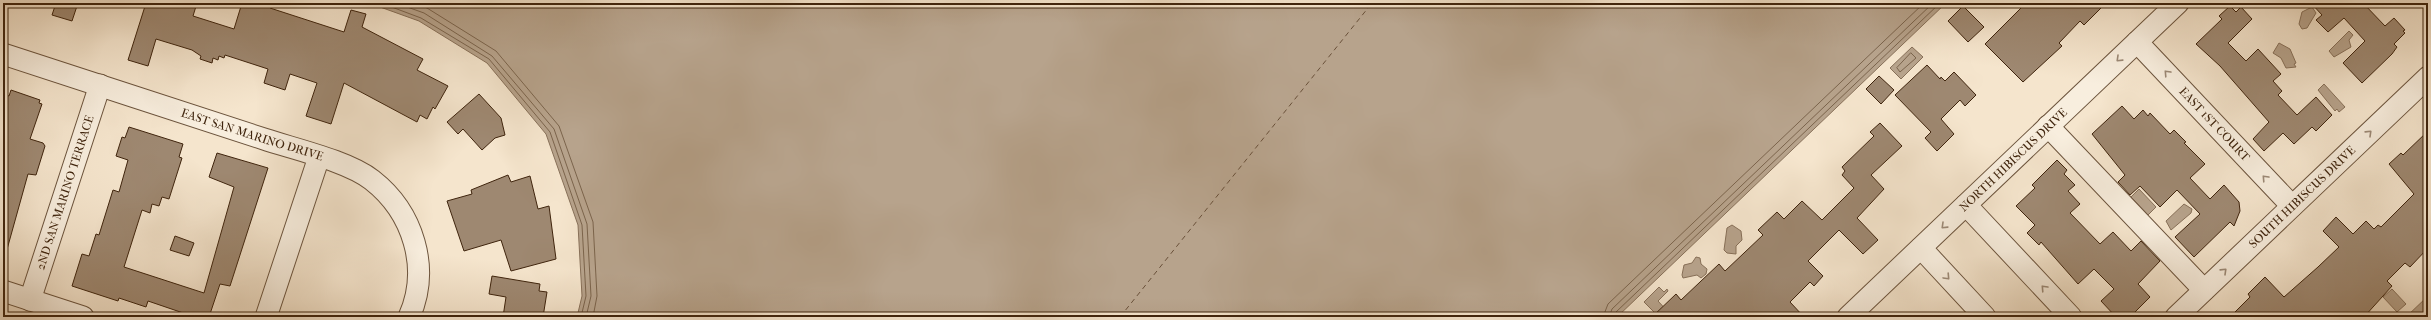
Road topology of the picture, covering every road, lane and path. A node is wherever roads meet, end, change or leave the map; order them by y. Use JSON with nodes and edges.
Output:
{"nodes":[{"id":1,"x":2178,"y":3,"type":"edge"},
{"id":2,"x":2138,"y":42,"type":"junction"},
{"id":3,"x":3,"y":54,"type":"edge"},
{"id":4,"x":2428,"y":77,"type":"edge"},
{"id":5,"x":100,"y":85,"type":"junction"},
{"id":6,"x":2048,"y":126,"type":"junction"},
{"id":7,"x":319,"y":157,"type":"junction"},
{"id":8,"x":1966,"y":205,"type":"junction"},
{"id":9,"x":2292,"y":206,"type":"junction"},
{"id":10,"x":1921,"y":248,"type":"junction"},
{"id":11,"x":2204,"y":290,"type":"junction"},
{"id":12,"x":3,"y":291,"type":"edge"},
{"id":13,"x":30,"y":300,"type":"junction"},
{"id":14,"x":413,"y":308,"type":"edge"},
{"id":15,"x":82,"y":317,"type":"edge"},
{"id":16,"x":266,"y":317,"type":"edge"},
{"id":17,"x":1848,"y":317,"type":"edge"},
{"id":18,"x":1985,"y":317,"type":"edge"},
{"id":19,"x":2071,"y":317,"type":"edge"},
{"id":20,"x":2176,"y":317,"type":"edge"}],
"edges":[{"from":1,"to":2,"type":"street","name":"NORTH HIBISCUS DRIVE"},
{"from":2,"to":6,"type":"street","name":"NORTH HIBISCUS DRIVE","one_way":true},
{"from":9,"to":2,"type":"street","name":"EAST 1ST COURT","one_way":true},
{"from":3,"to":5,"type":"street","name":"EAST SAN MARINO DRIVE"},
{"from":9,"to":4,"type":"street","name":"SOUTH HIBISCUS DRIVE","one_way":true},
{"from":5,"to":7,"type":"street","name":"EAST SAN MARINO DRIVE"},
{"from":5,"to":13,"type":"street","name":"2ND SAN MARINO TERRACE"},
{"from":6,"to":8,"type":"street","name":"NORTH HIBISCUS DRIVE"},
{"from":6,"to":11,"type":"street"},
{"from":7,"to":14,"type":"street","name":"EAST SAN MARINO DRIVE"},
{"from":7,"to":16,"type":"street"},
{"from":8,"to":10,"type":"street","name":"NORTH HIBISCUS DRIVE","one_way":true},
{"from":19,"to":8,"type":"street","one_way":true},
{"from":11,"to":9,"type":"street","name":"SOUTH HIBISCUS DRIVE","one_way":true},
{"from":10,"to":17,"type":"street","name":"NORTH HIBISCUS DRIVE"},
{"from":10,"to":18,"type":"street","one_way":true},
{"from":11,"to":20,"type":"street","name":"SOUTH HIBISCUS DRIVE"},
{"from":12,"to":13,"type":"street"},
{"from":13,"to":15,"type":"street"}]}
